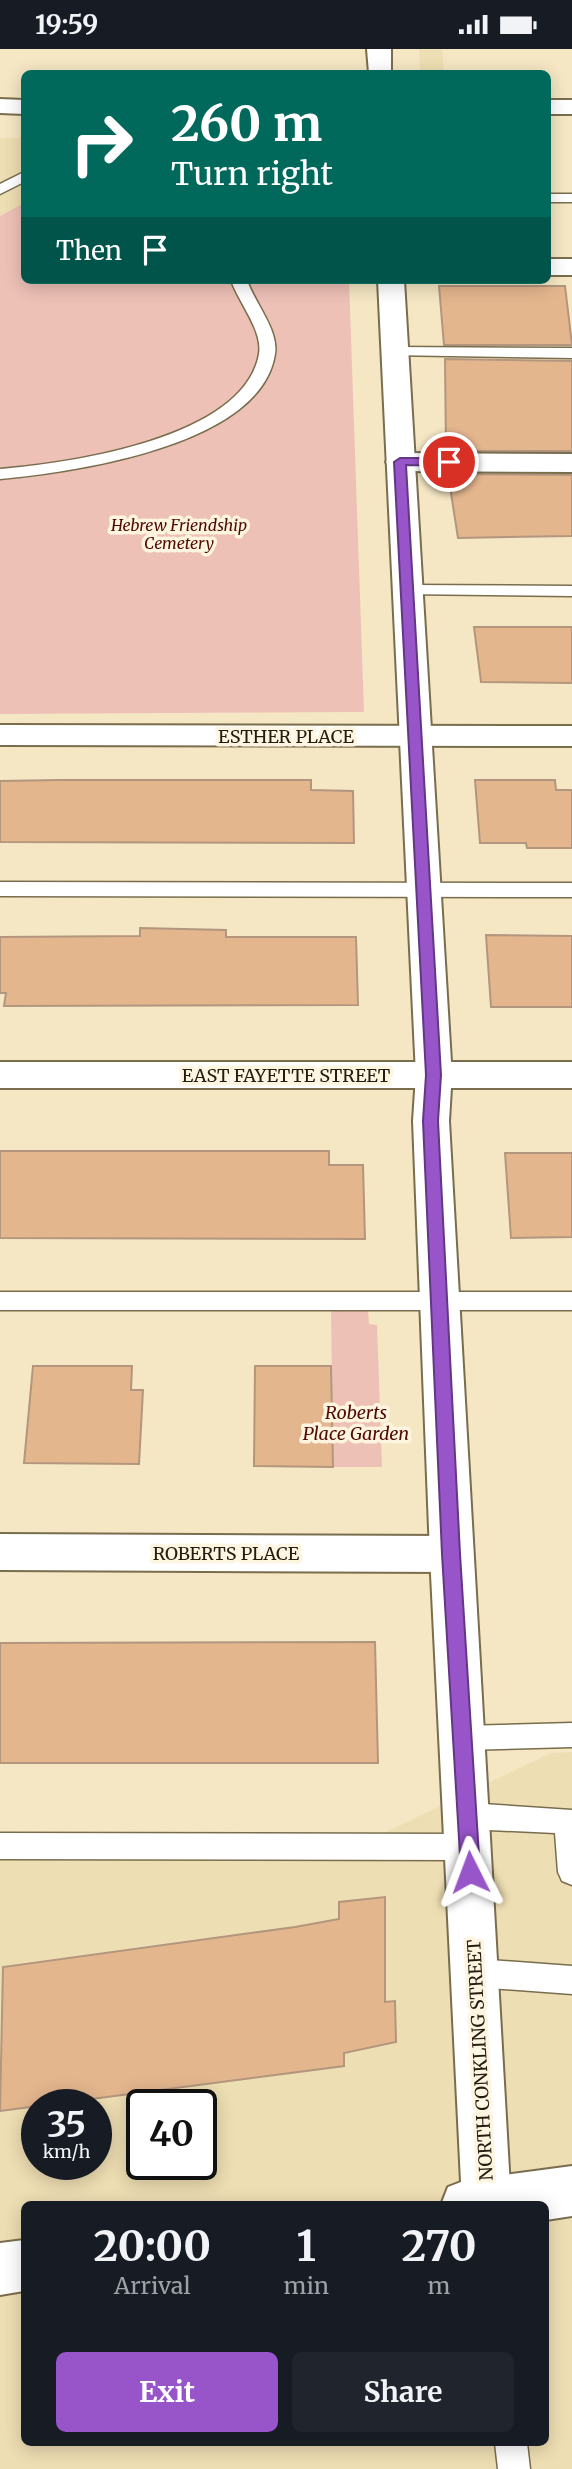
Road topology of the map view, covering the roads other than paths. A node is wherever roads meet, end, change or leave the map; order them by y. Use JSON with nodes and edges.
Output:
{"nodes":[{"id":1,"x":379,"y":49,"type":"edge"},
{"id":2,"x":380,"y":70,"type":"edge"},
{"id":3,"x":0,"y":106,"type":"edge"},
{"id":4,"x":21,"y":107,"type":"edge"},
{"id":5,"x":551,"y":107,"type":"edge"},
{"id":6,"x":572,"y":107,"type":"edge"},
{"id":7,"x":21,"y":178,"type":"edge"},
{"id":8,"x":0,"y":190,"type":"edge"},
{"id":9,"x":551,"y":198,"type":"edge"},
{"id":10,"x":572,"y":198,"type":"edge"},
{"id":11,"x":551,"y":267,"type":"edge"},
{"id":12,"x":572,"y":267,"type":"edge"},
{"id":13,"x":240,"y":284,"type":"edge"},
{"id":14,"x":391,"y":284,"type":"edge"},
{"id":15,"x":394,"y":352,"type":"junction"},
{"id":16,"x":572,"y":353,"type":"edge"},
{"id":17,"x":400,"y":462,"type":"junction"},
{"id":18,"x":572,"y":463,"type":"edge"},
{"id":19,"x":0,"y":474,"type":"edge"},
{"id":20,"x":407,"y":590,"type":"junction"},
{"id":21,"x":572,"y":591,"type":"edge"},
{"id":22,"x":0,"y":735,"type":"edge"},
{"id":23,"x":415,"y":736,"type":"junction"},
{"id":24,"x":572,"y":736,"type":"edge"},
{"id":25,"x":0,"y":889,"type":"edge"},
{"id":26,"x":422,"y":889,"type":"junction"},
{"id":27,"x":572,"y":890,"type":"edge"},
{"id":28,"x":0,"y":1075,"type":"edge"},
{"id":29,"x":433,"y":1075,"type":"junction"},
{"id":30,"x":572,"y":1076,"type":"edge"},
{"id":31,"x":0,"y":1301,"type":"edge"},
{"id":32,"x":572,"y":1301,"type":"edge"},
{"id":33,"x":440,"y":1302,"type":"junction"},
{"id":34,"x":0,"y":1552,"type":"edge"},
{"id":35,"x":451,"y":1554,"type":"junction"},
{"id":36,"x":572,"y":1735,"type":"edge"},
{"id":37,"x":463,"y":1738,"type":"junction"},
{"id":38,"x":468,"y":1832,"type":"junction"},
{"id":39,"x":0,"y":1846,"type":"edge"},
{"id":40,"x":572,"y":1872,"type":"edge"},
{"id":41,"x":476,"y":1973,"type":"junction"},
{"id":42,"x":572,"y":1980,"type":"edge"},
{"id":43,"x":572,"y":2191,"type":"edge"},
{"id":44,"x":481,"y":2201,"type":"edge"},
{"id":45,"x":502,"y":2201,"type":"edge"},
{"id":46,"x":21,"y":2266,"type":"edge"},
{"id":47,"x":0,"y":2270,"type":"edge"},
{"id":48,"x":511,"y":2446,"type":"edge"},
{"id":49,"x":514,"y":2469,"type":"edge"}],
"edges":[{"from":1,"to":2,"type":"street"},
{"from":3,"to":4,"type":"street"},
{"from":5,"to":6,"type":"street"},
{"from":7,"to":8,"type":"lane"},
{"from":9,"to":10,"type":"lane"},
{"from":11,"to":12,"type":"street"},
{"from":13,"to":19,"type":"lane"},
{"from":14,"to":15,"type":"street","name":"NORTH CONKLING STREET"},
{"from":15,"to":16,"type":"lane"},
{"from":15,"to":17,"type":"street","name":"NORTH CONKLING STREET"},
{"from":17,"to":18,"type":"street"},
{"from":17,"to":20,"type":"street","name":"NORTH CONKLING STREET"},
{"from":20,"to":21,"type":"lane"},
{"from":20,"to":23,"type":"street","name":"NORTH CONKLING STREET"},
{"from":22,"to":23,"type":"street","name":"ESTHER PLACE"},
{"from":23,"to":24,"type":"street","name":"ESTHER PLACE"},
{"from":23,"to":26,"type":"street","name":"NORTH CONKLING STREET"},
{"from":25,"to":26,"type":"lane"},
{"from":26,"to":27,"type":"lane"},
{"from":26,"to":29,"type":"street","name":"NORTH CONKLING STREET"},
{"from":28,"to":29,"type":"street","name":"EAST FAYETTE STREET"},
{"from":29,"to":30,"type":"street","name":"EAST FAYETTE STREET"},
{"from":29,"to":33,"type":"street","name":"NORTH CONKLING STREET"},
{"from":31,"to":33,"type":"lane"},
{"from":32,"to":33,"type":"lane"},
{"from":33,"to":35,"type":"street","name":"NORTH CONKLING STREET"},
{"from":34,"to":35,"type":"street","name":"ROBERTS PLACE"},
{"from":35,"to":37,"type":"street","name":"NORTH CONKLING STREET"},
{"from":36,"to":37,"type":"lane"},
{"from":37,"to":38,"type":"street","name":"NORTH CONKLING STREET"},
{"from":38,"to":39,"type":"lane"},
{"from":38,"to":40,"type":"lane"},
{"from":38,"to":41,"type":"street","name":"NORTH CONKLING STREET"},
{"from":41,"to":42,"type":"lane"},
{"from":41,"to":44,"type":"street","name":"NORTH CONKLING STREET"},
{"from":43,"to":45,"type":"street"},
{"from":46,"to":47,"type":"street"},
{"from":48,"to":49,"type":"lane"}]}
